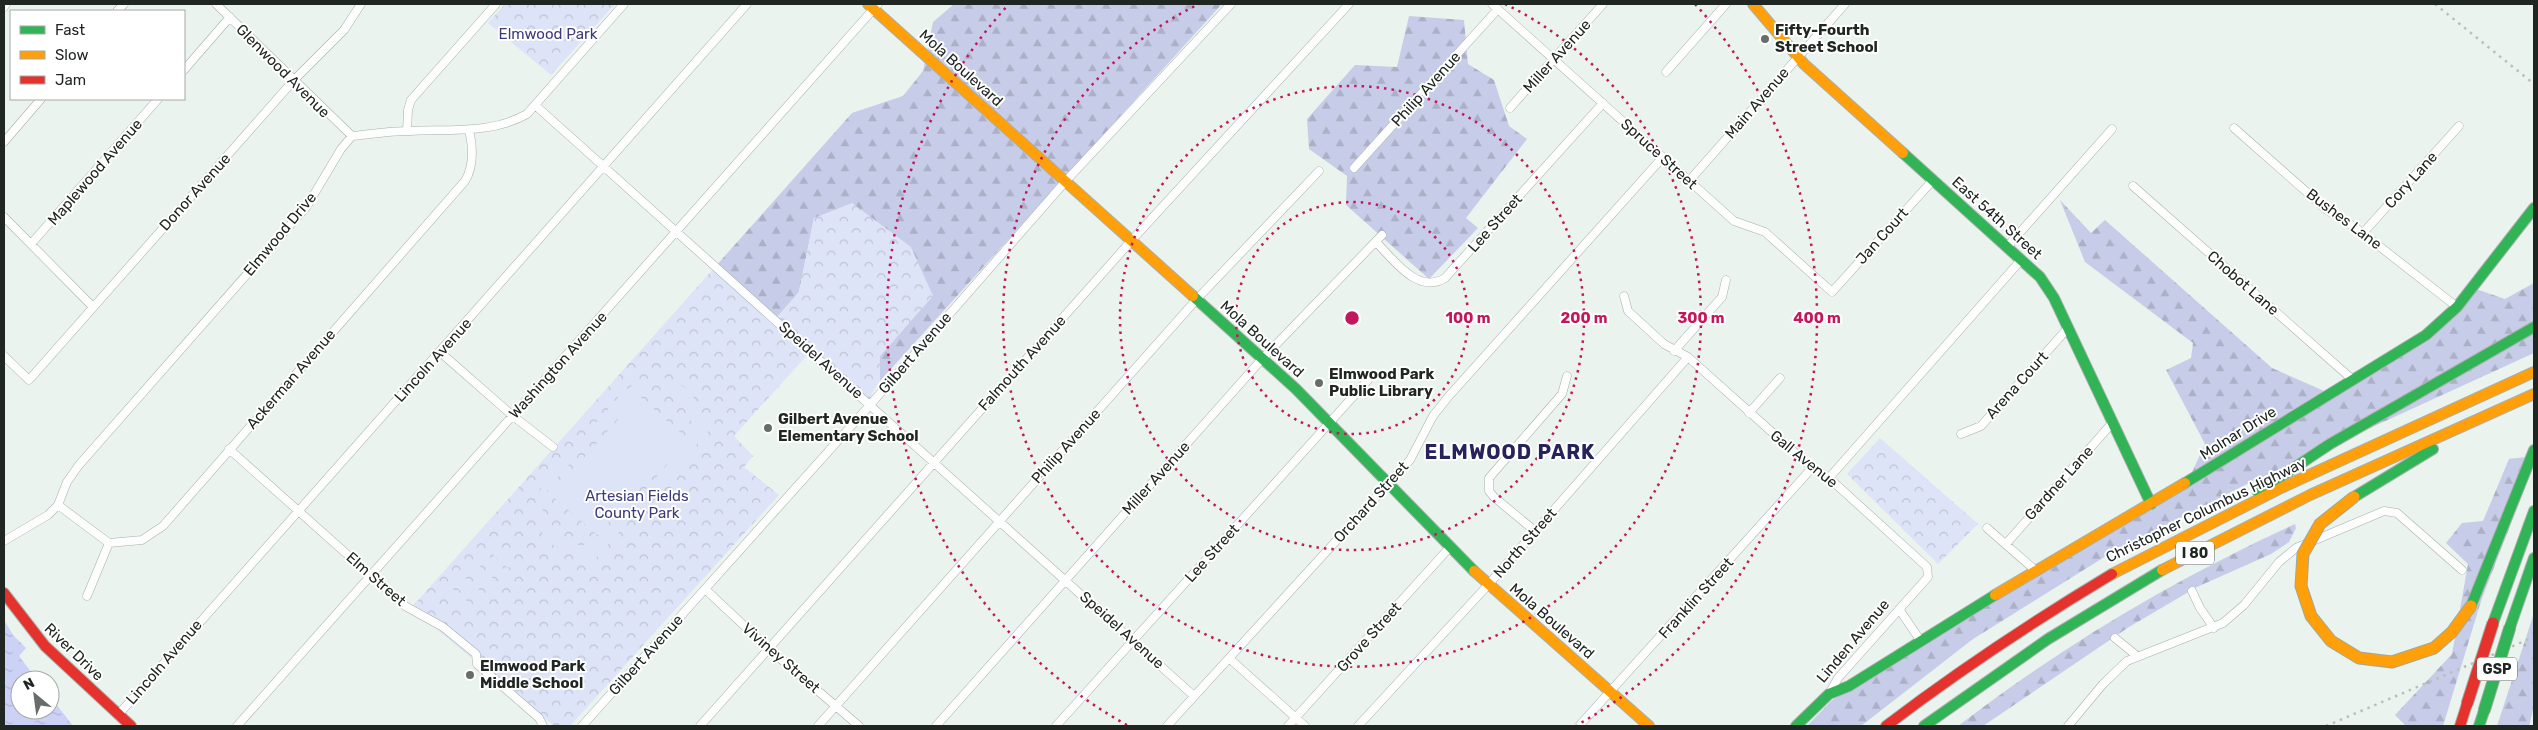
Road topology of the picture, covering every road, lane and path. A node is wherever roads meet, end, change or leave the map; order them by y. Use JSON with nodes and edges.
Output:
{"nodes":[{"id":1,"x":6,"y":4,"type":"edge"},
{"id":2,"x":216,"y":4,"type":"edge"},
{"id":3,"x":361,"y":4,"type":"edge"},
{"id":4,"x":496,"y":4,"type":"edge"},
{"id":5,"x":624,"y":4,"type":"edge"},
{"id":6,"x":747,"y":4,"type":"edge"},
{"id":7,"x":1231,"y":4,"type":"edge"},
{"id":8,"x":1349,"y":4,"type":"edge"},
{"id":9,"x":1506,"y":4,"type":"edge"},
{"id":10,"x":1603,"y":4,"type":"edge"},
{"id":11,"x":1726,"y":4,"type":"edge"},
{"id":12,"x":1753,"y":4,"type":"edge"},
{"id":13,"x":1845,"y":4,"type":"edge"},
{"id":14,"x":873,"y":5,"type":"edge"},
{"id":15,"x":4,"y":7,"type":"edge"},
{"id":16,"x":1496,"y":8,"type":"edge"},
{"id":17,"x":230,"y":17,"type":"junction"},
{"id":18,"x":1797,"y":57,"type":"junction"},
{"id":19,"x":1553,"y":59,"type":"junction"},
{"id":20,"x":185,"y":69,"type":"edge"},
{"id":21,"x":1666,"y":72,"type":"dead end"},
{"id":22,"x":294,"y":80,"type":"junction"},
{"id":23,"x":40,"y":100,"type":"edge"},
{"id":24,"x":157,"y":100,"type":"edge"},
{"id":25,"x":1603,"y":103,"type":"junction"},
{"id":26,"x":535,"y":105,"type":"junction"},
{"id":27,"x":1510,"y":108,"type":"dead end"},
{"id":28,"x":2459,"y":126,"type":"dead end"},
{"id":29,"x":2234,"y":128,"type":"dead end"},
{"id":30,"x":2112,"y":129,"type":"dead end"},
{"id":31,"x":469,"y":130,"type":"junction"},
{"id":32,"x":407,"y":131,"type":"junction"},
{"id":33,"x":352,"y":136,"type":"junction"},
{"id":34,"x":4,"y":142,"type":"edge"},
{"id":35,"x":1662,"y":157,"type":"junction"},
{"id":36,"x":604,"y":166,"type":"junction"},
{"id":37,"x":1354,"y":168,"type":"dead end"},
{"id":38,"x":1319,"y":171,"type":"dead end"},
{"id":39,"x":1933,"y":180,"type":"junction"},
{"id":40,"x":1690,"y":181,"type":"junction"},
{"id":41,"x":1065,"y":182,"type":"junction"},
{"id":42,"x":2133,"y":186,"type":"dead end"},
{"id":43,"x":2534,"y":208,"type":"edge"},
{"id":44,"x":4,"y":217,"type":"edge"},
{"id":45,"x":677,"y":231,"type":"junction"},
{"id":46,"x":2363,"y":233,"type":"junction"},
{"id":47,"x":1382,"y":235,"type":"dead end"},
{"id":48,"x":1131,"y":241,"type":"junction"},
{"id":49,"x":1376,"y":242,"type":"junction"},
{"id":50,"x":32,"y":244,"type":"junction"},
{"id":51,"x":2007,"y":247,"type":"junction"},
{"id":52,"x":2021,"y":260,"type":"junction"},
{"id":53,"x":1726,"y":280,"type":"dead end"},
{"id":54,"x":1832,"y":292,"type":"joint"},
{"id":55,"x":1624,"y":296,"type":"dead end"},
{"id":56,"x":1196,"y":300,"type":"junction"},
{"id":57,"x":92,"y":307,"type":"junction"},
{"id":58,"x":2457,"y":307,"type":"junction"},
{"id":59,"x":2534,"y":321,"type":"edge"},
{"id":60,"x":2068,"y":328,"type":"junction"},
{"id":61,"x":2534,"y":328,"type":"edge"},
{"id":62,"x":1674,"y":350,"type":"junction"},
{"id":63,"x":440,"y":352,"type":"junction"},
{"id":64,"x":4,"y":356,"type":"edge"},
{"id":65,"x":1688,"y":357,"type":"junction"},
{"id":66,"x":1262,"y":359,"type":"junction"},
{"id":67,"x":2534,"y":372,"type":"edge"},
{"id":68,"x":1567,"y":376,"type":"dead end"},
{"id":69,"x":1780,"y":378,"type":"dead end"},
{"id":70,"x":1368,"y":380,"type":"dead end"},
{"id":71,"x":2354,"y":380,"type":"junction"},
{"id":72,"x":2534,"y":394,"type":"edge"},
{"id":73,"x":870,"y":405,"type":"junction"},
{"id":74,"x":2393,"y":407,"type":"junction"},
{"id":75,"x":1749,"y":413,"type":"junction"},
{"id":76,"x":513,"y":416,"type":"junction"},
{"id":77,"x":2486,"y":416,"type":"junction"},
{"id":78,"x":1330,"y":422,"type":"junction"},
{"id":79,"x":2113,"y":422,"type":"junction"},
{"id":80,"x":1961,"y":434,"type":"dead end"},
{"id":81,"x":553,"y":447,"type":"dead end"},
{"id":82,"x":229,"y":449,"type":"junction"},
{"id":83,"x":2534,"y":450,"type":"edge"},
{"id":84,"x":934,"y":461,"type":"junction"},
{"id":85,"x":1812,"y":468,"type":"junction"},
{"id":86,"x":1829,"y":478,"type":"junction"},
{"id":87,"x":1389,"y":482,"type":"junction"},
{"id":88,"x":2151,"y":504,"type":"junction"},
{"id":89,"x":58,"y":505,"type":"junction"},
{"id":90,"x":297,"y":511,"type":"junction"},
{"id":91,"x":2534,"y":511,"type":"edge"},
{"id":92,"x":2227,"y":513,"type":"junction"},
{"id":93,"x":1000,"y":521,"type":"junction"},
{"id":94,"x":1988,"y":528,"type":"dead end"},
{"id":95,"x":1535,"y":531,"type":"junction"},
{"id":96,"x":4,"y":541,"type":"edge"},
{"id":97,"x":109,"y":543,"type":"junction"},
{"id":98,"x":2006,"y":544,"type":"junction"},
{"id":99,"x":1450,"y":548,"type":"junction"},
{"id":100,"x":2534,"y":558,"type":"edge"},
{"id":101,"x":2035,"y":570,"type":"junction"},
{"id":102,"x":2462,"y":570,"type":"dead end"},
{"id":103,"x":1929,"y":572,"type":"joint"},
{"id":104,"x":370,"y":574,"type":"junction"},
{"id":105,"x":1066,"y":580,"type":"junction"},
{"id":106,"x":1488,"y":585,"type":"junction"},
{"id":107,"x":706,"y":589,"type":"junction"},
{"id":108,"x":2192,"y":591,"type":"dead end"},
{"id":109,"x":4,"y":593,"type":"edge"},
{"id":110,"x":87,"y":596,"type":"dead end"},
{"id":111,"x":1899,"y":609,"type":"junction"},
{"id":112,"x":2214,"y":628,"type":"junction"},
{"id":113,"x":2114,"y":638,"type":"dead end"},
{"id":114,"x":1133,"y":640,"type":"junction"},
{"id":115,"x":1920,"y":640,"type":"junction"},
{"id":116,"x":768,"y":648,"type":"junction"},
{"id":117,"x":2137,"y":656,"type":"junction"},
{"id":118,"x":1230,"y":659,"type":"junction"},
{"id":119,"x":1611,"y":692,"type":"junction"},
{"id":120,"x":1828,"y":694,"type":"junction"},
{"id":121,"x":1194,"y":696,"type":"junction"},
{"id":122,"x":836,"y":706,"type":"junction"},
{"id":123,"x":118,"y":715,"type":"junction"},
{"id":124,"x":1295,"y":718,"type":"junction"},
{"id":125,"x":130,"y":726,"type":"edge"},
{"id":126,"x":237,"y":726,"type":"edge"},
{"id":127,"x":543,"y":726,"type":"edge"},
{"id":128,"x":582,"y":726,"type":"edge"},
{"id":129,"x":700,"y":726,"type":"edge"},
{"id":130,"x":818,"y":726,"type":"edge"},
{"id":131,"x":859,"y":726,"type":"edge"},
{"id":132,"x":936,"y":726,"type":"edge"},
{"id":133,"x":1056,"y":726,"type":"edge"},
{"id":134,"x":1167,"y":726,"type":"edge"},
{"id":135,"x":1288,"y":726,"type":"edge"},
{"id":136,"x":1305,"y":726,"type":"edge"},
{"id":137,"x":1358,"y":726,"type":"edge"},
{"id":138,"x":1579,"y":726,"type":"edge"},
{"id":139,"x":1649,"y":726,"type":"edge"},
{"id":140,"x":1796,"y":726,"type":"edge"},
{"id":141,"x":1886,"y":726,"type":"edge"},
{"id":142,"x":1924,"y":726,"type":"edge"},
{"id":143,"x":2068,"y":726,"type":"edge"},
{"id":144,"x":2460,"y":726,"type":"edge"},
{"id":145,"x":2479,"y":726,"type":"edge"}],
"edges":[{"from":1,"to":15,"type":"street"},
{"from":2,"to":17,"type":"street","name":"Glenwood Avenue"},
{"from":3,"to":22,"type":"street","name":"Donor Avenue"},
{"from":4,"to":32,"type":"street"},
{"from":5,"to":26,"type":"street"},
{"from":6,"to":36,"type":"street","name":"Lincoln Avenue"},
{"from":7,"to":41,"type":"street","name":"Gilbert Avenue"},
{"from":8,"to":48,"type":"street","name":"Falmouth Avenue"},
{"from":9,"to":16,"type":"street","name":"Philip Avenue"},
{"from":10,"to":19,"type":"street","name":"Miller Avenue"},
{"from":11,"to":21,"type":"street"},
{"from":12,"to":18,"type":"main road","name":"East 54th Street"},
{"from":13,"to":18,"type":"street","name":"Main Avenue"},
{"from":14,"to":41,"type":"main road","name":"Mola Boulevard"},
{"from":14,"to":45,"type":"street","name":"Washington Avenue"},
{"from":16,"to":19,"type":"street","name":"Spruce Street"},
{"from":16,"to":37,"type":"street","name":"Philip Avenue"},
{"from":17,"to":20,"type":"street"},
{"from":17,"to":22,"type":"street","name":"Glenwood Avenue"},
{"from":18,"to":39,"type":"main road","name":"East 54th Street"},
{"from":18,"to":40,"type":"street","name":"Main Avenue"},
{"from":19,"to":25,"type":"street","name":"Spruce Street"},
{"from":19,"to":27,"type":"street","name":"Miller Avenue"},
{"from":22,"to":33,"type":"street","name":"Glenwood Avenue"},
{"from":22,"to":57,"type":"street","name":"Donor Avenue"},
{"from":23,"to":34,"type":"street"},
{"from":24,"to":50,"type":"street","name":"Maplewood Avenue"},
{"from":25,"to":35,"type":"street","name":"Spruce Street"},
{"from":25,"to":49,"type":"street","name":"Lee Street"},
{"from":26,"to":31,"type":"street"},
{"from":26,"to":36,"type":"street","name":"Speidel Avenue"},
{"from":28,"to":46,"type":"street","name":"Cory Lane"},
{"from":29,"to":46,"type":"street","name":"Bushes Lane"},
{"from":30,"to":51,"type":"street"},
{"from":31,"to":32,"type":"street"},
{"from":31,"to":82,"type":"street","name":"Ackerman Avenue"},
{"from":32,"to":33,"type":"street"},
{"from":33,"to":89,"type":"street","name":"Elmwood Drive"},
{"from":35,"to":40,"type":"street","name":"Spruce Street"},
{"from":35,"to":87,"type":"street","name":"Orchard Street"},
{"from":36,"to":45,"type":"street","name":"Speidel Avenue"},
{"from":36,"to":63,"type":"street","name":"Lincoln Avenue"},
{"from":38,"to":56,"type":"street","name":"Philip Avenue"},
{"from":39,"to":51,"type":"main road","name":"East 54th Street"},
{"from":39,"to":54,"type":"street","name":"Jan Court"},
{"from":40,"to":54,"type":"street","name":"Spruce Street"},
{"from":41,"to":48,"type":"main road","name":"Mola Boulevard"},
{"from":41,"to":73,"type":"street","name":"Gilbert Avenue"},
{"from":42,"to":71,"type":"street","name":"Chobot Lane"},
{"from":43,"to":58,"type":"main road","name":"Molnar Drive"},
{"from":44,"to":50,"type":"street"},
{"from":45,"to":73,"type":"street","name":"Speidel Avenue"},
{"from":45,"to":76,"type":"street","name":"Washington Avenue"},
{"from":46,"to":58,"type":"street","name":"Bushes Lane"},
{"from":47,"to":49,"type":"street","name":"Miller Avenue"},
{"from":48,"to":56,"type":"main road","name":"Mola Boulevard"},
{"from":48,"to":84,"type":"street","name":"Falmouth Avenue"},
{"from":49,"to":66,"type":"street","name":"Miller Avenue"},
{"from":50,"to":57,"type":"street"},
{"from":51,"to":52,"type":"main road","name":"East 54th Street"},
{"from":52,"to":60,"type":"main road","name":"East 54th Street"},
{"from":52,"to":86,"type":"street"},
{"from":53,"to":62,"type":"street"},
{"from":55,"to":62,"type":"street","name":"Gall Avenue"},
{"from":56,"to":66,"type":"main road","name":"Mola Boulevard"},
{"from":56,"to":93,"type":"street","name":"Philip Avenue"},
{"from":57,"to":64,"type":"street","name":"Donor Avenue"},
{"from":58,"to":71,"type":"main road","name":"Molnar Drive"},
{"from":59,"to":74,"type":"main road"},
{"from":60,"to":79,"type":"main road","name":"East 54th Street"},
{"from":60,"to":80,"type":"street","name":"Arena Court"},
{"from":61,"to":74,"type":"main road"},
{"from":62,"to":65,"type":"street","name":"Gall Avenue"},
{"from":63,"to":76,"type":"street"},
{"from":63,"to":90,"type":"street","name":"Lincoln Avenue"},
{"from":65,"to":75,"type":"street","name":"Gall Avenue"},
{"from":65,"to":95,"type":"street","name":"North Street"},
{"from":66,"to":78,"type":"main road","name":"Mola Boulevard"},
{"from":66,"to":105,"type":"street","name":"Miller Avenue"},
{"from":67,"to":92,"type":"main road","name":"Christopher Columbus Highway","number":"I 80"},
{"from":68,"to":95,"type":"street"},
{"from":69,"to":75,"type":"street"},
{"from":70,"to":78,"type":"street","name":"Lee Street"},
{"from":71,"to":88,"type":"main road","name":"Molnar Drive"},
{"from":72,"to":77,"type":"main road","number":"I 80"},
{"from":73,"to":84,"type":"street","name":"Speidel Avenue"},
{"from":73,"to":107,"type":"street","name":"Gilbert Avenue"},
{"from":74,"to":92,"type":"main road"},
{"from":75,"to":85,"type":"street","name":"Gall Avenue"},
{"from":76,"to":81,"type":"street"},
{"from":76,"to":104,"type":"street","name":"Washington Avenue"},
{"from":77,"to":83,"type":"main road","bridge":true},
{"from":77,"to":142,"type":"main road","number":"I 80"},
{"from":78,"to":87,"type":"main road","name":"Mola Boulevard"},
{"from":78,"to":114,"type":"street","name":"Lee Street"},
{"from":79,"to":88,"type":"main road","name":"East 54th Street"},
{"from":79,"to":98,"type":"street","name":"Gardner Lane"},
{"from":82,"to":90,"type":"street","name":"Elm Street"},
{"from":82,"to":97,"type":"street","name":"Ackerman Avenue"},
{"from":84,"to":93,"type":"street","name":"Speidel Avenue"},
{"from":84,"to":116,"type":"street","name":"Falmouth Avenue"},
{"from":85,"to":86,"type":"street","name":"Gall Avenue"},
{"from":85,"to":119,"type":"street","name":"Franklin Street"},
{"from":86,"to":103,"type":"street","name":"Gall Avenue"},
{"from":87,"to":99,"type":"main road","name":"Mola Boulevard"},
{"from":87,"to":118,"type":"street","name":"Orchard Street"},
{"from":88,"to":101,"type":"main road","name":"Molnar Drive"},
{"from":89,"to":96,"type":"street","name":"Elmwood Drive"},
{"from":89,"to":97,"type":"street"},
{"from":90,"to":104,"type":"street","name":"Elm Street"},
{"from":90,"to":123,"type":"street","name":"Lincoln Avenue"},
{"from":91,"to":144,"type":"main road","number":"GSP","bridge":true},
{"from":92,"to":141,"type":"main road","name":"Christopher Columbus Highway","number":"I 80"},
{"from":93,"to":105,"type":"street","name":"Speidel Avenue"},
{"from":93,"to":122,"type":"street","name":"Philip Avenue"},
{"from":94,"to":98,"type":"street"},
{"from":95,"to":106,"type":"street","name":"North Street"},
{"from":97,"to":110,"type":"street"},
{"from":98,"to":101,"type":"street"},
{"from":99,"to":106,"type":"main road","name":"Mola Boulevard"},
{"from":99,"to":124,"type":"street","name":"Grove Street"},
{"from":100,"to":145,"type":"main road","number":"GSP","bridge":true},
{"from":101,"to":115,"type":"main road","name":"Molnar Drive"},
{"from":102,"to":112,"type":"street"},
{"from":103,"to":111,"type":"street","name":"Linden Avenue"},
{"from":104,"to":126,"type":"street","name":"Washington Avenue"},
{"from":104,"to":127,"type":"street","name":"Elm Street"},
{"from":105,"to":114,"type":"street","name":"Speidel Avenue"},
{"from":105,"to":132,"type":"street","name":"Miller Avenue"},
{"from":106,"to":119,"type":"main road","name":"Mola Boulevard"},
{"from":106,"to":137,"type":"street","name":"North Street"},
{"from":107,"to":116,"type":"street","name":"Viviney Street"},
{"from":107,"to":128,"type":"street","name":"Gilbert Avenue"},
{"from":108,"to":112,"type":"street"},
{"from":109,"to":123,"type":"main road","name":"River Drive"},
{"from":111,"to":115,"type":"street"},
{"from":111,"to":120,"type":"street","name":"Linden Avenue"},
{"from":112,"to":117,"type":"street"},
{"from":113,"to":117,"type":"street"},
{"from":114,"to":121,"type":"street","name":"Speidel Avenue"},
{"from":114,"to":133,"type":"street","name":"Lee Street"},
{"from":115,"to":120,"type":"main road","name":"Molnar Drive"},
{"from":116,"to":122,"type":"street","name":"Viviney Street"},
{"from":116,"to":129,"type":"street","name":"Falmouth Avenue"},
{"from":117,"to":143,"type":"street"},
{"from":118,"to":121,"type":"street","name":"Orchard Street"},
{"from":118,"to":124,"type":"street"},
{"from":119,"to":138,"type":"street","name":"Franklin Street"},
{"from":119,"to":139,"type":"main road","name":"Mola Boulevard"},
{"from":120,"to":140,"type":"main road","name":"Linden Avenue"},
{"from":121,"to":134,"type":"street","name":"Orchard Street"},
{"from":122,"to":130,"type":"street","name":"Philip Avenue"},
{"from":122,"to":131,"type":"street","name":"Viviney Street"},
{"from":123,"to":125,"type":"main road","name":"River Drive"},
{"from":124,"to":135,"type":"street","name":"Grove Street"},
{"from":124,"to":136,"type":"street"}]}
